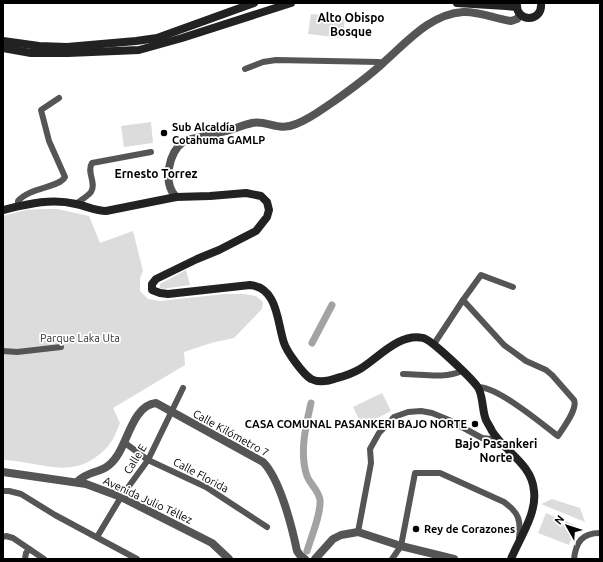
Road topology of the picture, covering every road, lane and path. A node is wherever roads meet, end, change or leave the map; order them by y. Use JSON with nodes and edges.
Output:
{"nodes":[{"id":1,"x":254,"y":3,"type":"edge"},
{"id":2,"x":291,"y":3,"type":"edge"},
{"id":3,"x":457,"y":3,"type":"edge"},
{"id":4,"x":549,"y":3,"type":"edge"},
{"id":5,"x":540,"y":7,"type":"edge"},
{"id":6,"x":518,"y":8,"type":"edge"},
{"id":7,"x":3,"y":41,"type":"edge"},
{"id":8,"x":3,"y":48,"type":"edge"},
{"id":9,"x":383,"y":64,"type":"junction"},
{"id":10,"x":245,"y":69,"type":"dead end"},
{"id":11,"x":59,"y":98,"type":"dead end"},
{"id":12,"x":151,"y":152,"type":"dead end"},
{"id":13,"x":176,"y":197,"type":"junction"},
{"id":14,"x":76,"y":204,"type":"junction"},
{"id":15,"x":18,"y":206,"type":"junction"},
{"id":16,"x":3,"y":210,"type":"edge"},
{"id":17,"x":513,"y":287,"type":"dead end"},
{"id":18,"x":463,"y":300,"type":"junction"},
{"id":19,"x":434,"y":344,"type":"junction"},
{"id":20,"x":60,"y":347,"type":"dead end"},
{"id":21,"x":5,"y":350,"type":"edge"},
{"id":22,"x":462,"y":371,"type":"junction"},
{"id":23,"x":403,"y":374,"type":"dead end"},
{"id":24,"x":478,"y":387,"type":"junction"},
{"id":25,"x":183,"y":388,"type":"dead end"},
{"id":26,"x":171,"y":412,"type":"junction"},
{"id":27,"x":496,"y":437,"type":"junction"},
{"id":28,"x":125,"y":443,"type":"junction"},
{"id":29,"x":148,"y":460,"type":"junction"},
{"id":30,"x":3,"y":472,"type":"edge"},
{"id":31,"x":77,"y":482,"type":"junction"},
{"id":32,"x":3,"y":491,"type":"edge"},
{"id":33,"x":121,"y":497,"type":"junction"},
{"id":34,"x":267,"y":527,"type":"dead end"},
{"id":35,"x":358,"y":532,"type":"junction"},
{"id":36,"x":600,"y":533,"type":"edge"},
{"id":37,"x":3,"y":537,"type":"edge"},
{"id":38,"x":97,"y":537,"type":"junction"},
{"id":39,"x":519,"y":540,"type":"junction"},
{"id":40,"x":401,"y":546,"type":"junction"},
{"id":41,"x":29,"y":549,"type":"junction"},
{"id":42,"x":25,"y":559,"type":"edge"},
{"id":43,"x":44,"y":559,"type":"edge"},
{"id":44,"x":137,"y":559,"type":"edge"},
{"id":45,"x":229,"y":559,"type":"edge"},
{"id":46,"x":305,"y":559,"type":"edge"},
{"id":47,"x":315,"y":559,"type":"edge"},
{"id":48,"x":392,"y":559,"type":"edge"},
{"id":49,"x":454,"y":559,"type":"edge"},
{"id":50,"x":511,"y":559,"type":"edge"},
{"id":51,"x":574,"y":559,"type":"edge"}],
"edges":[{"from":1,"to":7,"type":"main road"},
{"from":2,"to":8,"type":"main road"},
{"from":3,"to":6,"type":"main road"},
{"from":4,"to":5,"type":"main road"},
{"from":5,"to":6,"type":"main road"},
{"from":6,"to":9,"type":"street"},
{"from":9,"to":10,"type":"street"},
{"from":9,"to":13,"type":"street"},
{"from":11,"to":15,"type":"street"},
{"from":12,"to":14,"type":"street"},
{"from":13,"to":14,"type":"main road"},
{"from":13,"to":19,"type":"main road"},
{"from":14,"to":15,"type":"main road"},
{"from":15,"to":16,"type":"main road"},
{"from":17,"to":18,"type":"street"},
{"from":18,"to":19,"type":"street"},
{"from":18,"to":24,"type":"street"},
{"from":19,"to":22,"type":"main road"},
{"from":20,"to":21,"type":"street"},
{"from":22,"to":23,"type":"street"},
{"from":22,"to":24,"type":"main road"},
{"from":24,"to":27,"type":"main road"},
{"from":25,"to":26,"type":"street","name":"Calle E"},
{"from":26,"to":28,"type":"street","name":"Calle Kilómetro 7"},
{"from":26,"to":29,"type":"street","name":"Calle E"},
{"from":26,"to":46,"type":"street","name":"Calle Kilómetro 7"},
{"from":27,"to":35,"type":"street"},
{"from":27,"to":39,"type":"main road"},
{"from":28,"to":29,"type":"street","name":"Calle Florida"},
{"from":28,"to":31,"type":"street","name":"Calle Kilómetro 7"},
{"from":29,"to":33,"type":"street","name":"Calle E"},
{"from":29,"to":34,"type":"street","name":"Calle Florida"},
{"from":30,"to":31,"type":"street","name":"Avenida Julio Téllez"},
{"from":31,"to":33,"type":"street","name":"Avenida Julio Téllez"},
{"from":32,"to":38,"type":"street"},
{"from":33,"to":38,"type":"street","name":"Calle E"},
{"from":33,"to":45,"type":"street","name":"Avenida Julio Téllez"},
{"from":35,"to":40,"type":"street"},
{"from":35,"to":47,"type":"street"},
{"from":36,"to":51,"type":"street"},
{"from":37,"to":41,"type":"street"},
{"from":38,"to":44,"type":"street"},
{"from":39,"to":40,"type":"street"},
{"from":39,"to":50,"type":"main road"},
{"from":40,"to":48,"type":"street"},
{"from":40,"to":49,"type":"street"},
{"from":41,"to":42,"type":"street"},
{"from":41,"to":43,"type":"street"}]}
